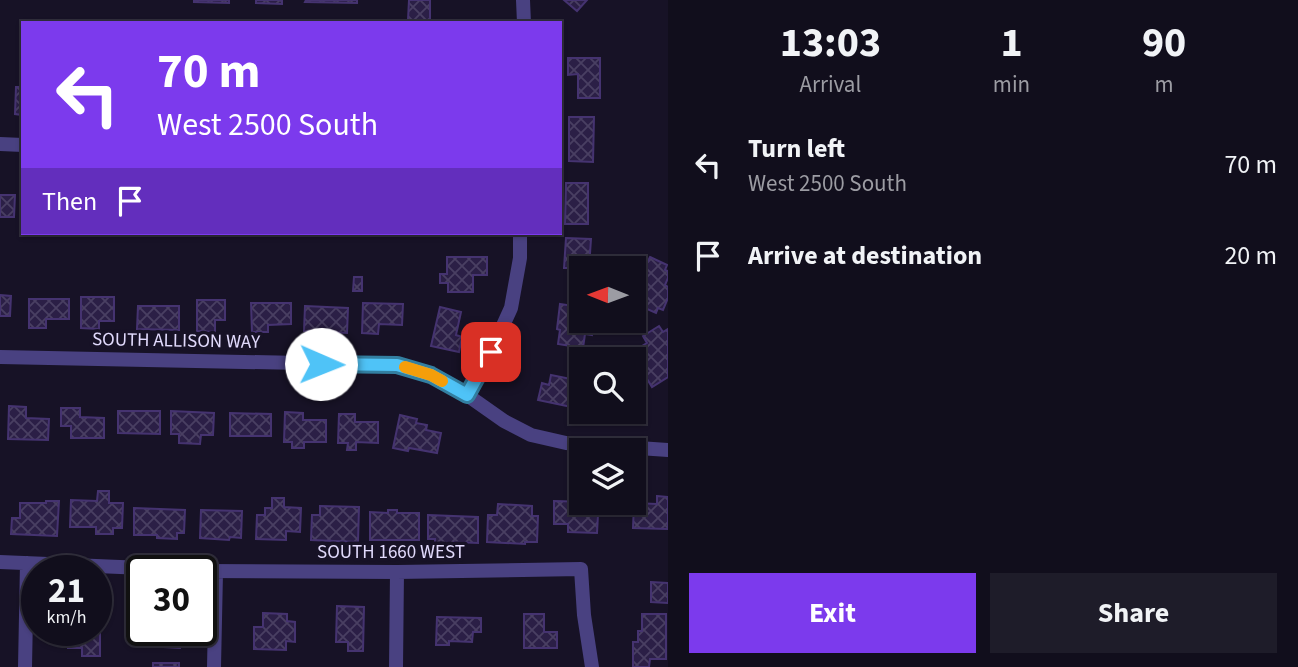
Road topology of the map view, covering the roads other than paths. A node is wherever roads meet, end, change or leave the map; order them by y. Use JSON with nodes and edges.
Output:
{"nodes":[{"id":1,"x":523,"y":0,"type":"edge"},
{"id":2,"x":524,"y":21,"type":"edge"},
{"id":3,"x":0,"y":144,"type":"edge"},
{"id":4,"x":21,"y":145,"type":"edge"},
{"id":5,"x":520,"y":235,"type":"edge"},
{"id":6,"x":0,"y":357,"type":"edge"},
{"id":7,"x":467,"y":395,"type":"junction"},
{"id":8,"x":668,"y":450,"type":"edge"},
{"id":9,"x":0,"y":562,"type":"edge"},
{"id":10,"x":21,"y":563,"type":"edge"},
{"id":11,"x":217,"y":571,"type":"edge"},
{"id":12,"x":397,"y":572,"type":"junction"},
{"id":13,"x":25,"y":646,"type":"edge"},
{"id":14,"x":213,"y":646,"type":"edge"},
{"id":15,"x":25,"y":667,"type":"edge"},
{"id":16,"x":214,"y":667,"type":"edge"},
{"id":17,"x":396,"y":667,"type":"edge"},
{"id":18,"x":592,"y":667,"type":"edge"}],
"edges":[{"from":1,"to":2,"type":"street"},
{"from":3,"to":4,"type":"street"},
{"from":5,"to":7,"type":"street"},
{"from":6,"to":7,"type":"street","name":"SOUTH ALLISON WAY"},
{"from":7,"to":8,"type":"street","name":"SOUTH ALLISON WAY"},
{"from":9,"to":10,"type":"street"},
{"from":11,"to":12,"type":"street","name":"SOUTH 1660 WEST"},
{"from":12,"to":17,"type":"street"},
{"from":12,"to":18,"type":"street","name":"SOUTH 1660 WEST"},
{"from":13,"to":15,"type":"street"},
{"from":14,"to":16,"type":"street"}]}
